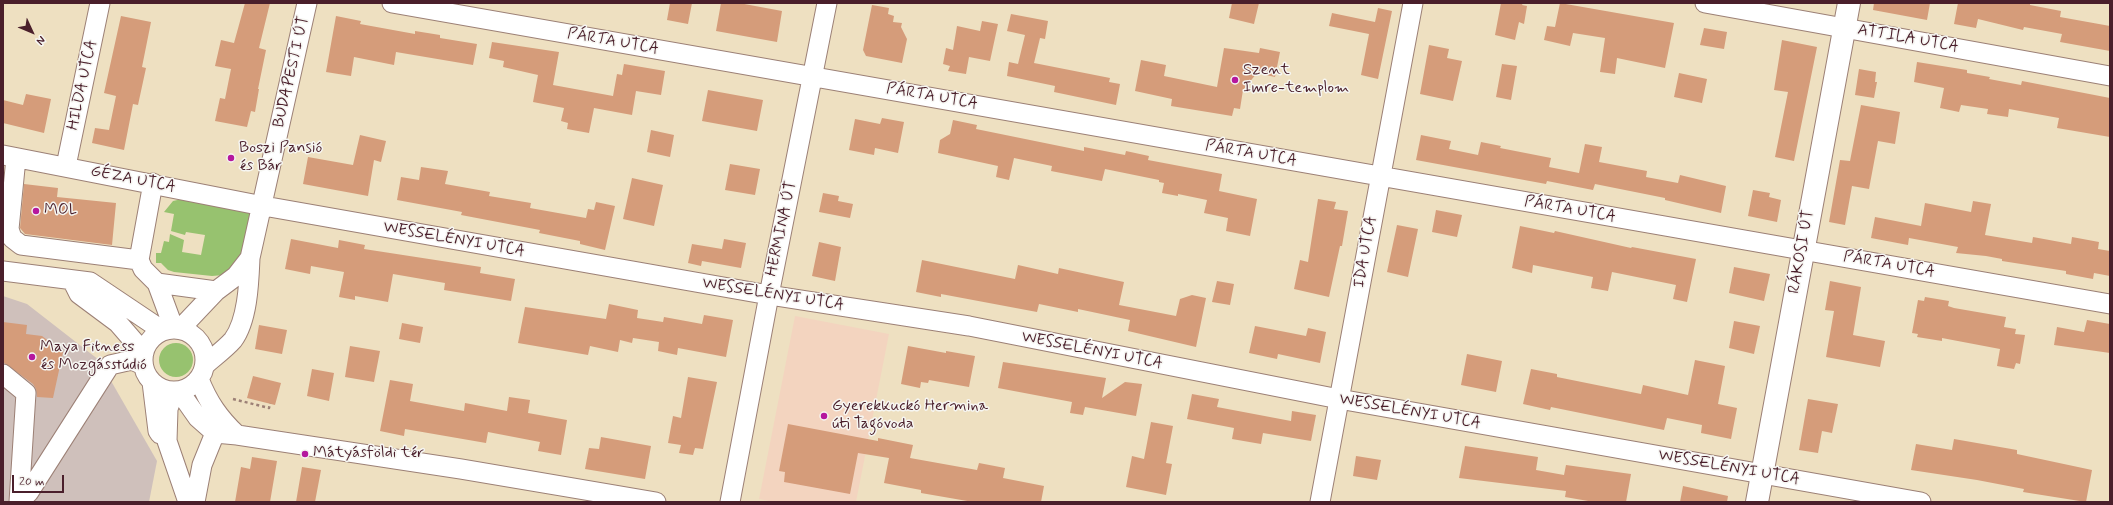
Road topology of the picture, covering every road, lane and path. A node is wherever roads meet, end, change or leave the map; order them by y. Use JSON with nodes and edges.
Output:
{"nodes":[{"id":1,"x":100,"y":3,"type":"edge"},
{"id":2,"x":307,"y":3,"type":"edge"},
{"id":3,"x":392,"y":3,"type":"edge"},
{"id":4,"x":827,"y":3,"type":"edge"},
{"id":5,"x":1413,"y":3,"type":"edge"},
{"id":6,"x":1705,"y":3,"type":"edge"},
{"id":7,"x":1849,"y":3,"type":"edge"},
{"id":8,"x":1844,"y":28,"type":"junction"},
{"id":9,"x":813,"y":76,"type":"junction"},
{"id":10,"x":2110,"y":76,"type":"edge"},
{"id":11,"x":10,"y":157,"type":"edge"},
{"id":12,"x":66,"y":166,"type":"junction"},
{"id":13,"x":1380,"y":177,"type":"junction"},
{"id":14,"x":153,"y":183,"type":"junction"},
{"id":15,"x":262,"y":206,"type":"junction"},
{"id":16,"x":54,"y":250,"type":"junction"},
{"id":17,"x":1803,"y":250,"type":"junction"},
{"id":18,"x":250,"y":258,"type":"junction"},
{"id":19,"x":139,"y":260,"type":"junction"},
{"id":20,"x":3,"y":272,"type":"edge"},
{"id":21,"x":63,"y":279,"type":"junction"},
{"id":22,"x":157,"y":283,"type":"junction"},
{"id":23,"x":216,"y":291,"type":"junction"},
{"id":24,"x":769,"y":295,"type":"junction"},
{"id":25,"x":2110,"y":304,"type":"edge"},
{"id":26,"x":172,"y":330,"type":"junction"},
{"id":27,"x":143,"y":359,"type":"junction"},
{"id":28,"x":202,"y":372,"type":"junction"},
{"id":29,"x":3,"y":374,"type":"edge"},
{"id":30,"x":152,"y":382,"type":"junction"},
{"id":31,"x":176,"y":391,"type":"junction"},
{"id":32,"x":233,"y":399,"type":"dead end"},
{"id":33,"x":1339,"y":399,"type":"junction"},
{"id":34,"x":270,"y":403,"type":"dead end"},
{"id":35,"x":215,"y":433,"type":"junction"},
{"id":36,"x":237,"y":435,"type":"junction"},
{"id":37,"x":167,"y":442,"type":"junction"},
{"id":38,"x":1762,"y":474,"type":"junction"},
{"id":39,"x":19,"y":502,"type":"edge"},
{"id":40,"x":188,"y":502,"type":"edge"},
{"id":41,"x":195,"y":502,"type":"edge"},
{"id":42,"x":656,"y":502,"type":"edge"},
{"id":43,"x":730,"y":502,"type":"edge"},
{"id":44,"x":1320,"y":502,"type":"edge"},
{"id":45,"x":1757,"y":502,"type":"edge"},
{"id":46,"x":1921,"y":502,"type":"edge"}],
"edges":[{"from":1,"to":12,"type":"street","name":"HILDA UTCA"},
{"from":2,"to":15,"type":"street","name":"BUDAPESTI ÚT"},
{"from":3,"to":9,"type":"street","name":"PÁRTA UTCA"},
{"from":4,"to":9,"type":"street","name":"HERMINA ÚT"},
{"from":5,"to":13,"type":"street","name":"IDA UTCA"},
{"from":6,"to":8,"type":"street","name":"ATTILA UTCA"},
{"from":7,"to":8,"type":"main road","name":"RÁKOSI ÚT"},
{"from":8,"to":10,"type":"street","name":"ATTILA UTCA"},
{"from":8,"to":17,"type":"main road","name":"RÁKOSI ÚT"},
{"from":9,"to":13,"type":"street","name":"PÁRTA UTCA"},
{"from":9,"to":24,"type":"street","name":"HERMINA ÚT"},
{"from":11,"to":12,"type":"street","name":"GÉZA UTCA"},
{"from":11,"to":16,"type":"street"},
{"from":12,"to":14,"type":"street","name":"GÉZA UTCA"},
{"from":13,"to":17,"type":"street","name":"PÁRTA UTCA"},
{"from":13,"to":33,"type":"street","name":"IDA UTCA"},
{"from":14,"to":15,"type":"street","name":"GÉZA UTCA"},
{"from":14,"to":19,"type":"street"},
{"from":15,"to":18,"type":"street","name":"BUDAPESTI ÚT"},
{"from":15,"to":24,"type":"street","name":"WESSELÉNYI UTCA"},
{"from":16,"to":19,"type":"street"},
{"from":16,"to":21,"type":"street"},
{"from":17,"to":25,"type":"street","name":"PÁRTA UTCA"},
{"from":17,"to":38,"type":"main road","name":"RÁKOSI ÚT"},
{"from":18,"to":23,"type":"street","name":"BUDAPESTI ÚT"},
{"from":18,"to":28,"type":"street","name":"BUDAPESTI ÚT"},
{"from":19,"to":22,"type":"street"},
{"from":20,"to":21,"type":"street"},
{"from":21,"to":26,"type":"street"},
{"from":21,"to":27,"type":"street"},
{"from":22,"to":23,"type":"street"},
{"from":22,"to":26,"type":"street"},
{"from":23,"to":26,"type":"street","name":"BUDAPESTI ÚT"},
{"from":24,"to":33,"type":"street","name":"WESSELÉNYI UTCA"},
{"from":24,"to":43,"type":"street","name":"HERMINA ÚT"},
{"from":26,"to":27,"type":"street"},
{"from":26,"to":28,"type":"street"},
{"from":27,"to":30,"type":"street"},
{"from":27,"to":39,"type":"street"},
{"from":28,"to":31,"type":"street"},
{"from":28,"to":36,"type":"street"},
{"from":29,"to":39,"type":"street"},
{"from":30,"to":31,"type":"street"},
{"from":30,"to":37,"type":"street"},
{"from":31,"to":35,"type":"street"},
{"from":31,"to":37,"type":"street"},
{"from":32,"to":34,"type":"path"},
{"from":33,"to":38,"type":"street","name":"WESSELÉNYI UTCA"},
{"from":33,"to":44,"type":"street","name":"IDA UTCA"},
{"from":35,"to":36,"type":"street"},
{"from":35,"to":41,"type":"street"},
{"from":36,"to":42,"type":"street"},
{"from":37,"to":40,"type":"street"},
{"from":38,"to":45,"type":"main road","name":"RÁKOSI ÚT"},
{"from":38,"to":46,"type":"street","name":"WESSELÉNYI UTCA"}]}
